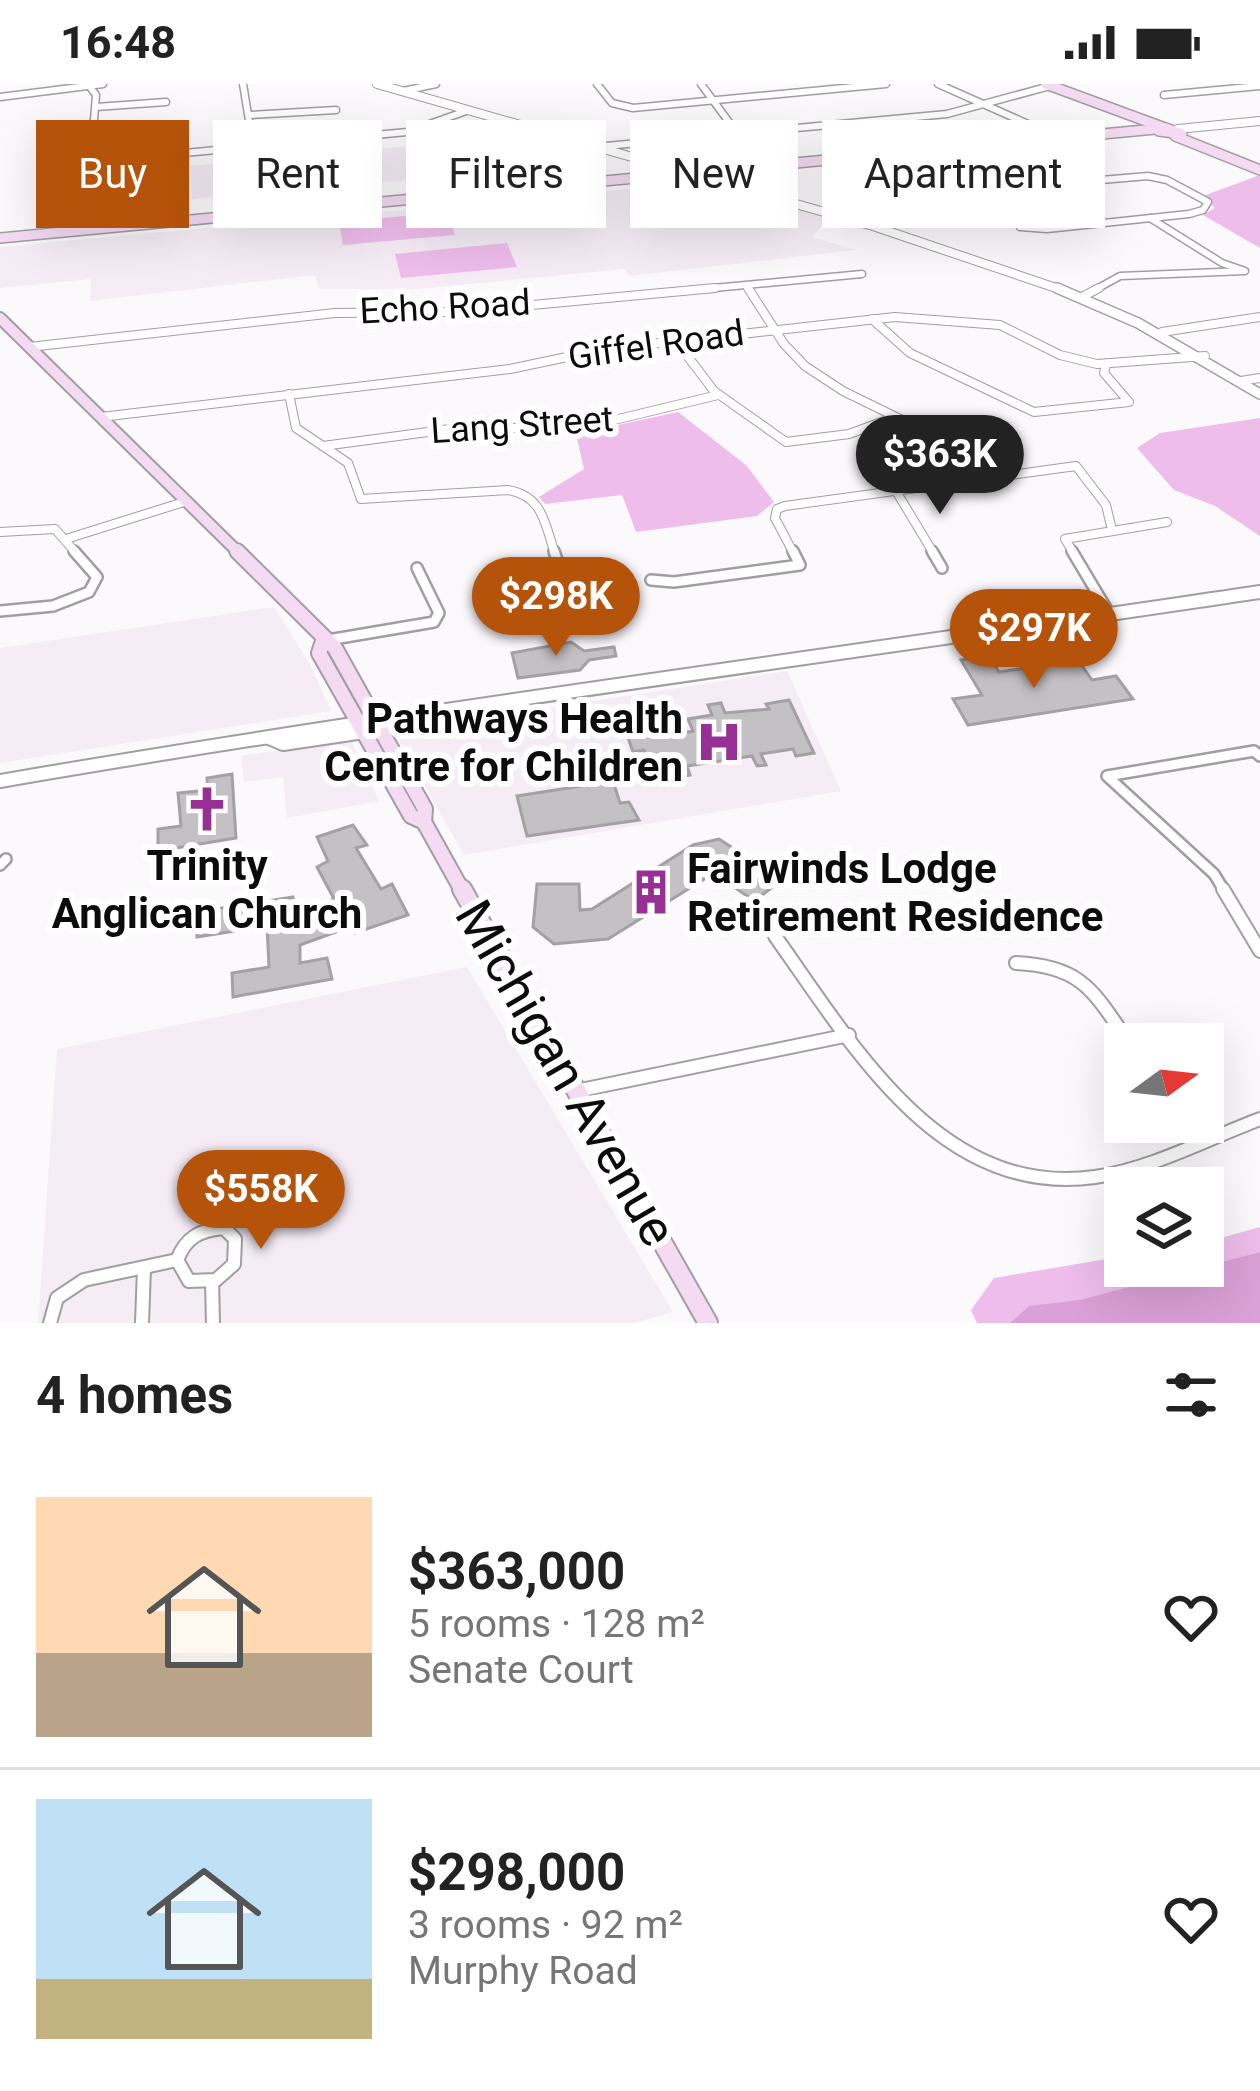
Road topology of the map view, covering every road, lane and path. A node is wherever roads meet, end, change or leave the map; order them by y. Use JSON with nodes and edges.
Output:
{"nodes":[{"id":1,"x":103,"y":84,"type":"edge"},
{"id":2,"x":243,"y":84,"type":"edge"},
{"id":3,"x":377,"y":84,"type":"edge"},
{"id":4,"x":436,"y":84,"type":"edge"},
{"id":5,"x":597,"y":84,"type":"edge"},
{"id":6,"x":701,"y":84,"type":"edge"},
{"id":7,"x":886,"y":84,"type":"edge"},
{"id":8,"x":938,"y":84,"type":"edge"},
{"id":9,"x":1048,"y":85,"type":"edge"},
{"id":10,"x":1255,"y":86,"type":"edge"},
{"id":11,"x":90,"y":87,"type":"edge"},
{"id":12,"x":403,"y":91,"type":"junction"},
{"id":13,"x":1164,"y":94,"type":"dead end"},
{"id":14,"x":0,"y":97,"type":"edge"},
{"id":15,"x":713,"y":100,"type":"junction"},
{"id":16,"x":166,"y":102,"type":"dead end"},
{"id":17,"x":985,"y":104,"type":"junction"},
{"id":18,"x":95,"y":107,"type":"junction"},
{"id":19,"x":336,"y":110,"type":"dead end"},
{"id":20,"x":469,"y":110,"type":"junction"},
{"id":21,"x":250,"y":116,"type":"junction"},
{"id":22,"x":250,"y":120,"type":"edge"},
{"id":23,"x":503,"y":120,"type":"edge"},
{"id":24,"x":728,"y":120,"type":"edge"},
{"id":25,"x":1021,"y":120,"type":"edge"},
{"id":26,"x":1260,"y":123,"type":"edge"},
{"id":27,"x":798,"y":127,"type":"edge"},
{"id":28,"x":1171,"y":132,"type":"junction"},
{"id":29,"x":382,"y":134,"type":"edge"},
{"id":30,"x":1105,"y":138,"type":"edge"},
{"id":31,"x":213,"y":149,"type":"edge"},
{"id":32,"x":1260,"y":168,"type":"edge"},
{"id":33,"x":1105,"y":179,"type":"edge"},
{"id":34,"x":630,"y":181,"type":"edge"},
{"id":35,"x":630,"y":185,"type":"edge"},
{"id":36,"x":798,"y":204,"type":"edge"},
{"id":37,"x":1150,"y":218,"type":"junction"},
{"id":38,"x":1105,"y":223,"type":"edge"},
{"id":39,"x":0,"y":240,"type":"edge"},
{"id":40,"x":862,"y":274,"type":"dead end"},
{"id":41,"x":747,"y":286,"type":"junction"},
{"id":42,"x":1082,"y":297,"type":"junction"},
{"id":43,"x":1260,"y":317,"type":"edge"},
{"id":44,"x":0,"y":318,"type":"edge"},
{"id":45,"x":872,"y":319,"type":"junction"},
{"id":46,"x":776,"y":330,"type":"junction"},
{"id":47,"x":1162,"y":332,"type":"junction"},
{"id":48,"x":17,"y":335,"type":"junction"},
{"id":49,"x":0,"y":338,"type":"edge"},
{"id":50,"x":676,"y":341,"type":"junction"},
{"id":51,"x":29,"y":347,"type":"junction"},
{"id":52,"x":1205,"y":356,"type":"junction"},
{"id":53,"x":1106,"y":365,"type":"junction"},
{"id":54,"x":1260,"y":378,"type":"edge"},
{"id":55,"x":1241,"y":381,"type":"junction"},
{"id":56,"x":289,"y":394,"type":"junction"},
{"id":57,"x":1260,"y":394,"type":"edge"},
{"id":58,"x":718,"y":395,"type":"junction"},
{"id":59,"x":896,"y":416,"type":"junction"},
{"id":60,"x":101,"y":417,"type":"junction"},
{"id":61,"x":323,"y":446,"type":"junction"},
{"id":62,"x":975,"y":480,"type":"junction"},
{"id":63,"x":896,"y":491,"type":"junction"},
{"id":64,"x":187,"y":501,"type":"junction"},
{"id":65,"x":1167,"y":522,"type":"dead end"},
{"id":66,"x":1112,"y":530,"type":"junction"},
{"id":67,"x":0,"y":532,"type":"edge"},
{"id":68,"x":66,"y":539,"type":"junction"},
{"id":69,"x":417,"y":568,"type":"dead end"},
{"id":70,"x":941,"y":568,"type":"dead end"},
{"id":71,"x":651,"y":580,"type":"dead end"},
{"id":72,"x":567,"y":589,"type":"dead end"},
{"id":73,"x":1260,"y":592,"type":"edge"},
{"id":74,"x":0,"y":611,"type":"edge"},
{"id":75,"x":1109,"y":613,"type":"junction"},
{"id":76,"x":323,"y":641,"type":"junction"},
{"id":77,"x":379,"y":724,"type":"junction"},
{"id":78,"x":359,"y":727,"type":"junction"},
{"id":79,"x":1260,"y":756,"type":"edge"},
{"id":80,"x":0,"y":781,"type":"edge"},
{"id":81,"x":424,"y":822,"type":"junction"},
{"id":82,"x":775,"y":936,"type":"dead end"},
{"id":83,"x":1260,"y":951,"type":"edge"},
{"id":84,"x":1016,"y":963,"type":"dead end"},
{"id":85,"x":1114,"y":1023,"type":"edge"},
{"id":86,"x":849,"y":1035,"type":"junction"},
{"id":87,"x":576,"y":1091,"type":"junction"},
{"id":88,"x":1260,"y":1119,"type":"edge"},
{"id":89,"x":1224,"y":1131,"type":"edge"},
{"id":90,"x":1191,"y":1143,"type":"edge"},
{"id":91,"x":177,"y":1260,"type":"junction"},
{"id":92,"x":144,"y":1268,"type":"junction"},
{"id":93,"x":212,"y":1281,"type":"junction"},
{"id":94,"x":50,"y":1323,"type":"edge"},
{"id":95,"x":142,"y":1323,"type":"edge"},
{"id":96,"x":214,"y":1323,"type":"edge"},
{"id":97,"x":708,"y":1323,"type":"edge"}],
"edges":[{"from":1,"to":11,"type":"street"},
{"from":2,"to":21,"type":"street"},
{"from":3,"to":12,"type":"street"},
{"from":4,"to":12,"type":"street"},
{"from":5,"to":15,"type":"street"},
{"from":6,"to":15,"type":"street"},
{"from":7,"to":15,"type":"street"},
{"from":8,"to":17,"type":"street"},
{"from":9,"to":17,"type":"street"},
{"from":9,"to":28,"type":"main road"},
{"from":10,"to":13,"type":"street"},
{"from":11,"to":14,"type":"street"},
{"from":11,"to":18,"type":"street"},
{"from":12,"to":20,"type":"street"},
{"from":15,"to":24,"type":"street"},
{"from":16,"to":18,"type":"street"},
{"from":17,"to":25,"type":"street"},
{"from":17,"to":27,"type":"street"},
{"from":18,"to":31,"type":"street"},
{"from":19,"to":21,"type":"street"},
{"from":20,"to":23,"type":"street"},
{"from":20,"to":29,"type":"street"},
{"from":21,"to":22,"type":"street"},
{"from":26,"to":28,"type":"street"},
{"from":28,"to":30,"type":"main road"},
{"from":28,"to":32,"type":"main road"},
{"from":33,"to":37,"type":"street"},
{"from":34,"to":39,"type":"main road"},
{"from":35,"to":39,"type":"main road"},
{"from":36,"to":42,"type":"street"},
{"from":37,"to":38,"type":"street"},
{"from":37,"to":42,"type":"street"},
{"from":40,"to":41,"type":"street","name":"Echo Road"},
{"from":41,"to":46,"type":"street"},
{"from":41,"to":51,"type":"street","name":"Echo Road"},
{"from":42,"to":47,"type":"street"},
{"from":43,"to":47,"type":"street"},
{"from":44,"to":48,"type":"main road","name":"Michigan Avenue"},
{"from":45,"to":46,"type":"street","name":"Giffel Road"},
{"from":45,"to":53,"type":"street","name":"Giffel Road"},
{"from":45,"to":53,"type":"street"},
{"from":46,"to":50,"type":"street","name":"Giffel Road"},
{"from":46,"to":59,"type":"street"},
{"from":47,"to":52,"type":"street"},
{"from":48,"to":49,"type":"street"},
{"from":48,"to":51,"type":"main road","name":"Michigan Avenue"},
{"from":50,"to":56,"type":"street","name":"Giffel Road"},
{"from":50,"to":58,"type":"street"},
{"from":51,"to":60,"type":"main road","name":"Michigan Avenue"},
{"from":52,"to":53,"type":"street","name":"Giffel Road"},
{"from":52,"to":55,"type":"street"},
{"from":54,"to":55,"type":"street"},
{"from":55,"to":57,"type":"street"},
{"from":56,"to":60,"type":"street","name":"Giffel Road"},
{"from":56,"to":61,"type":"street"},
{"from":58,"to":59,"type":"street"},
{"from":58,"to":61,"type":"street","name":"Lang Street"},
{"from":59,"to":62,"type":"street"},
{"from":60,"to":64,"type":"main road","name":"Michigan Avenue"},
{"from":61,"to":72,"type":"street"},
{"from":62,"to":63,"type":"street"},
{"from":62,"to":66,"type":"street"},
{"from":63,"to":70,"type":"street"},
{"from":63,"to":71,"type":"street"},
{"from":64,"to":68,"type":"street"},
{"from":64,"to":76,"type":"main road","name":"Michigan Avenue"},
{"from":65,"to":66,"type":"street"},
{"from":66,"to":75,"type":"street"},
{"from":67,"to":68,"type":"street"},
{"from":68,"to":74,"type":"street"},
{"from":69,"to":76,"type":"street"},
{"from":73,"to":75,"type":"street"},
{"from":75,"to":77,"type":"street"},
{"from":76,"to":77,"type":"main road","name":"Michigan Avenue"},
{"from":76,"to":78,"type":"main road","name":"Michigan Avenue"},
{"from":77,"to":78,"type":"street"},
{"from":77,"to":81,"type":"main road","name":"Michigan Avenue"},
{"from":78,"to":80,"type":"street"},
{"from":78,"to":81,"type":"main road","name":"Michigan Avenue"},
{"from":79,"to":83,"type":"street"},
{"from":81,"to":87,"type":"main road","name":"Michigan Avenue"},
{"from":82,"to":86,"type":"street"},
{"from":84,"to":85,"type":"street"},
{"from":86,"to":87,"type":"street"},
{"from":86,"to":90,"type":"street"},
{"from":87,"to":97,"type":"main road","name":"Michigan Avenue"},
{"from":88,"to":89,"type":"street"},
{"from":91,"to":92,"type":"street"},
{"from":91,"to":93,"type":"street"},
{"from":91,"to":93,"type":"street"},
{"from":92,"to":94,"type":"street"},
{"from":92,"to":95,"type":"street"},
{"from":93,"to":96,"type":"street"}]}
